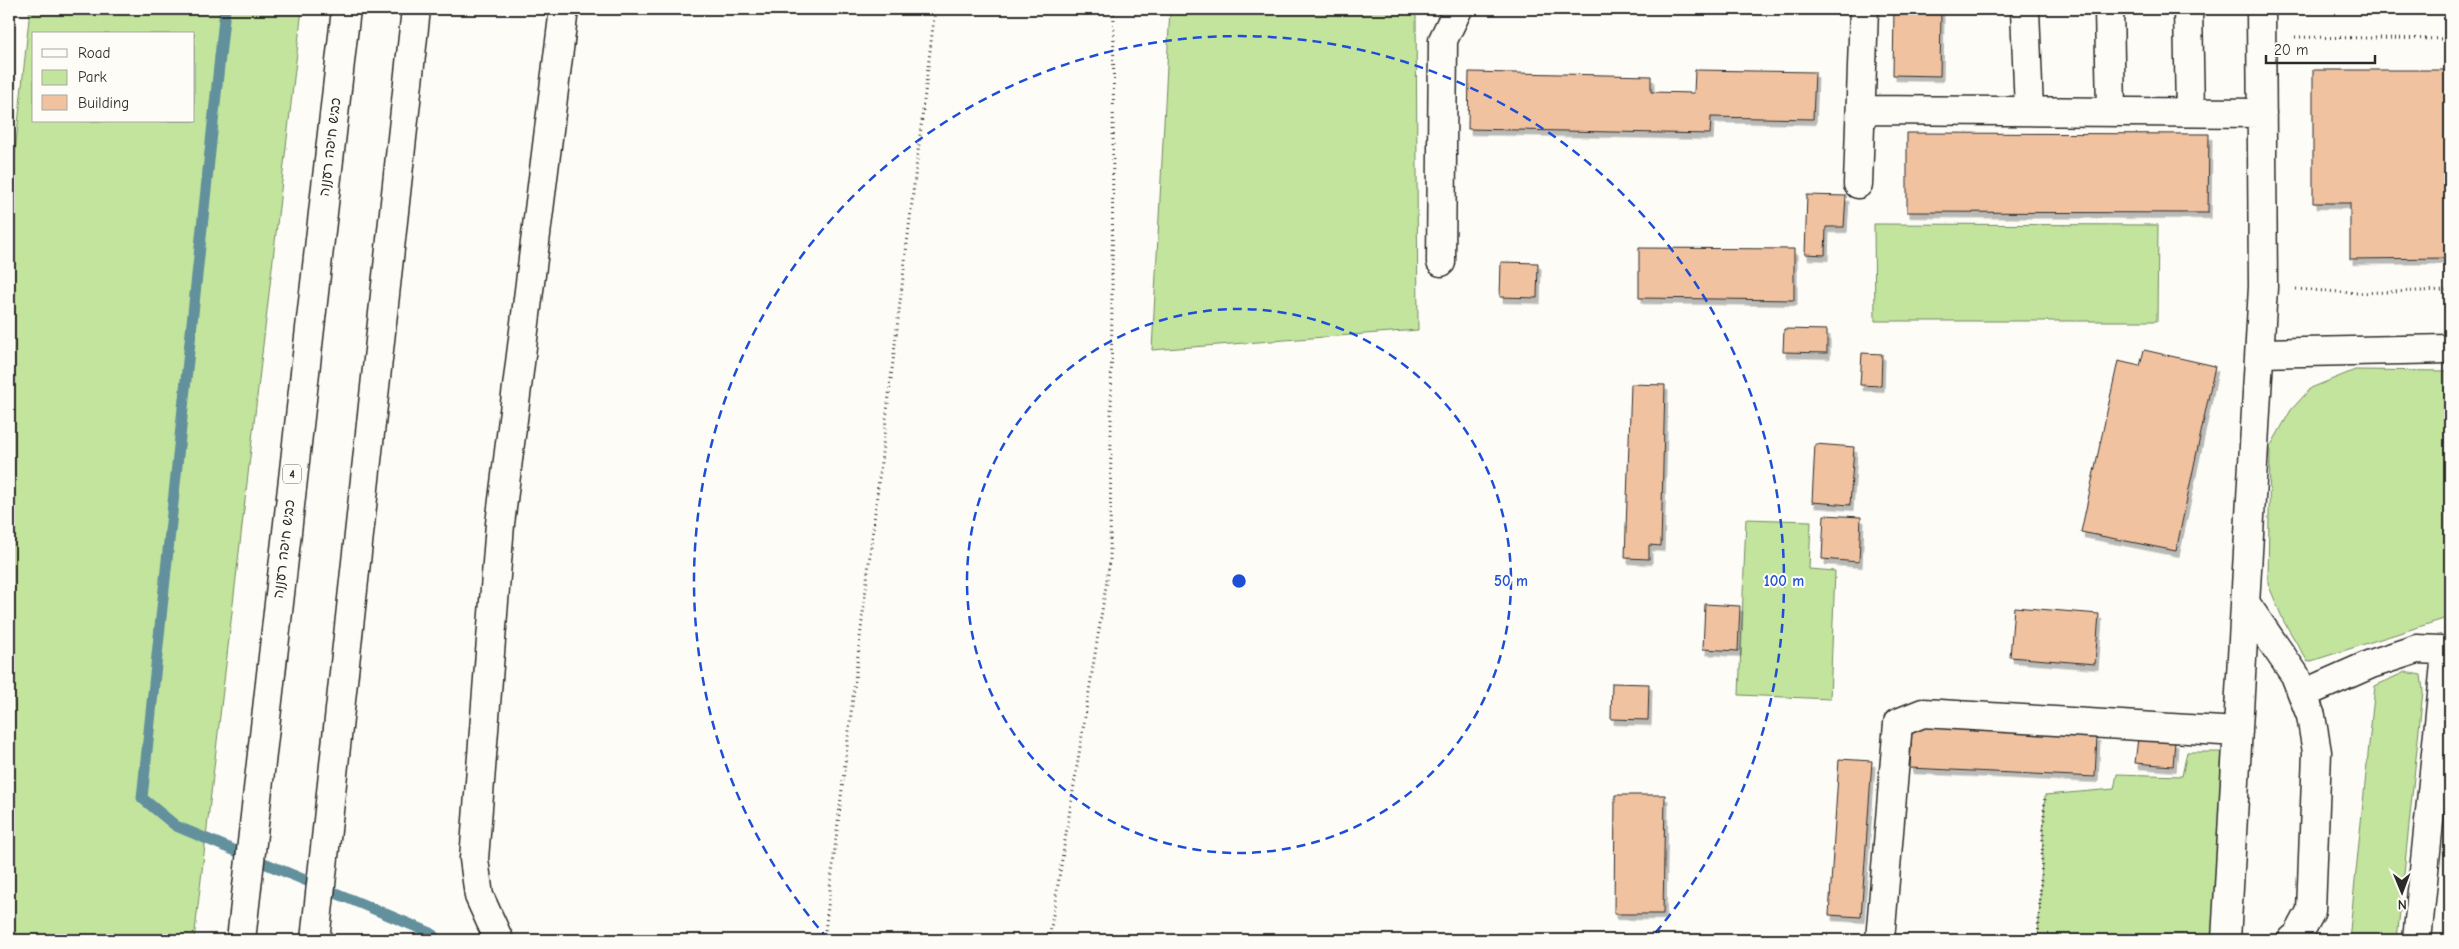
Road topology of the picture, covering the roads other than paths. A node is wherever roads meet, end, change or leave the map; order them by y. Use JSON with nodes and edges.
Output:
{"nodes":[{"id":1,"x":346,"y":9,"type":"edge"},
{"id":2,"x":416,"y":9,"type":"edge"},
{"id":3,"x":564,"y":9,"type":"edge"},
{"id":4,"x":1458,"y":9,"type":"edge"},
{"id":5,"x":1864,"y":9,"type":"edge"},
{"id":6,"x":2025,"y":9,"type":"edge"},
{"id":7,"x":2109,"y":9,"type":"edge"},
{"id":8,"x":2188,"y":9,"type":"edge"},
{"id":9,"x":2261,"y":9,"type":"edge"},
{"id":10,"x":1861,"y":110,"type":"junction"},
{"id":11,"x":2029,"y":111,"type":"junction"},
{"id":12,"x":2111,"y":111,"type":"junction"},
{"id":13,"x":2190,"y":112,"type":"junction"},
{"id":14,"x":2262,"y":113,"type":"junction"},
{"id":15,"x":1858,"y":184,"type":"dead end"},
{"id":16,"x":1441,"y":262,"type":"dead end"},
{"id":17,"x":2450,"y":350,"type":"edge"},
{"id":18,"x":2260,"y":353,"type":"junction"},
{"id":19,"x":2246,"y":604,"type":"junction"},
{"id":20,"x":2303,"y":694,"type":"junction"},
{"id":21,"x":2238,"y":732,"type":"junction"},
{"id":22,"x":241,"y":940,"type":"edge"},
{"id":23,"x":315,"y":940,"type":"edge"},
{"id":24,"x":498,"y":940,"type":"edge"},
{"id":25,"x":1880,"y":940,"type":"edge"},
{"id":26,"x":2226,"y":940,"type":"edge"},
{"id":27,"x":2292,"y":940,"type":"edge"},
{"id":28,"x":2417,"y":940,"type":"edge"}],
"edges":[{"from":1,"to":22,"type":"main road","name":"כביש חיפה רעננה","number":"4"},
{"from":2,"to":23,"type":"main road"},
{"from":3,"to":24,"type":"main road"},
{"from":4,"to":16,"type":"main road"},
{"from":5,"to":10,"type":"main road"},
{"from":6,"to":11,"type":"main road"},
{"from":7,"to":12,"type":"main road"},
{"from":8,"to":13,"type":"main road"},
{"from":9,"to":14,"type":"main road"},
{"from":10,"to":11,"type":"main road"},
{"from":10,"to":15,"type":"main road"},
{"from":11,"to":12,"type":"main road"},
{"from":12,"to":13,"type":"main road"},
{"from":13,"to":14,"type":"main road"},
{"from":14,"to":18,"type":"main road"},
{"from":17,"to":18,"type":"main road"},
{"from":18,"to":19,"type":"main road"},
{"from":19,"to":20,"type":"main road"},
{"from":19,"to":21,"type":"main road"},
{"from":20,"to":27,"type":"main road"},
{"from":20,"to":28,"type":"main road"},
{"from":21,"to":25,"type":"main road"},
{"from":21,"to":26,"type":"main road"}]}
